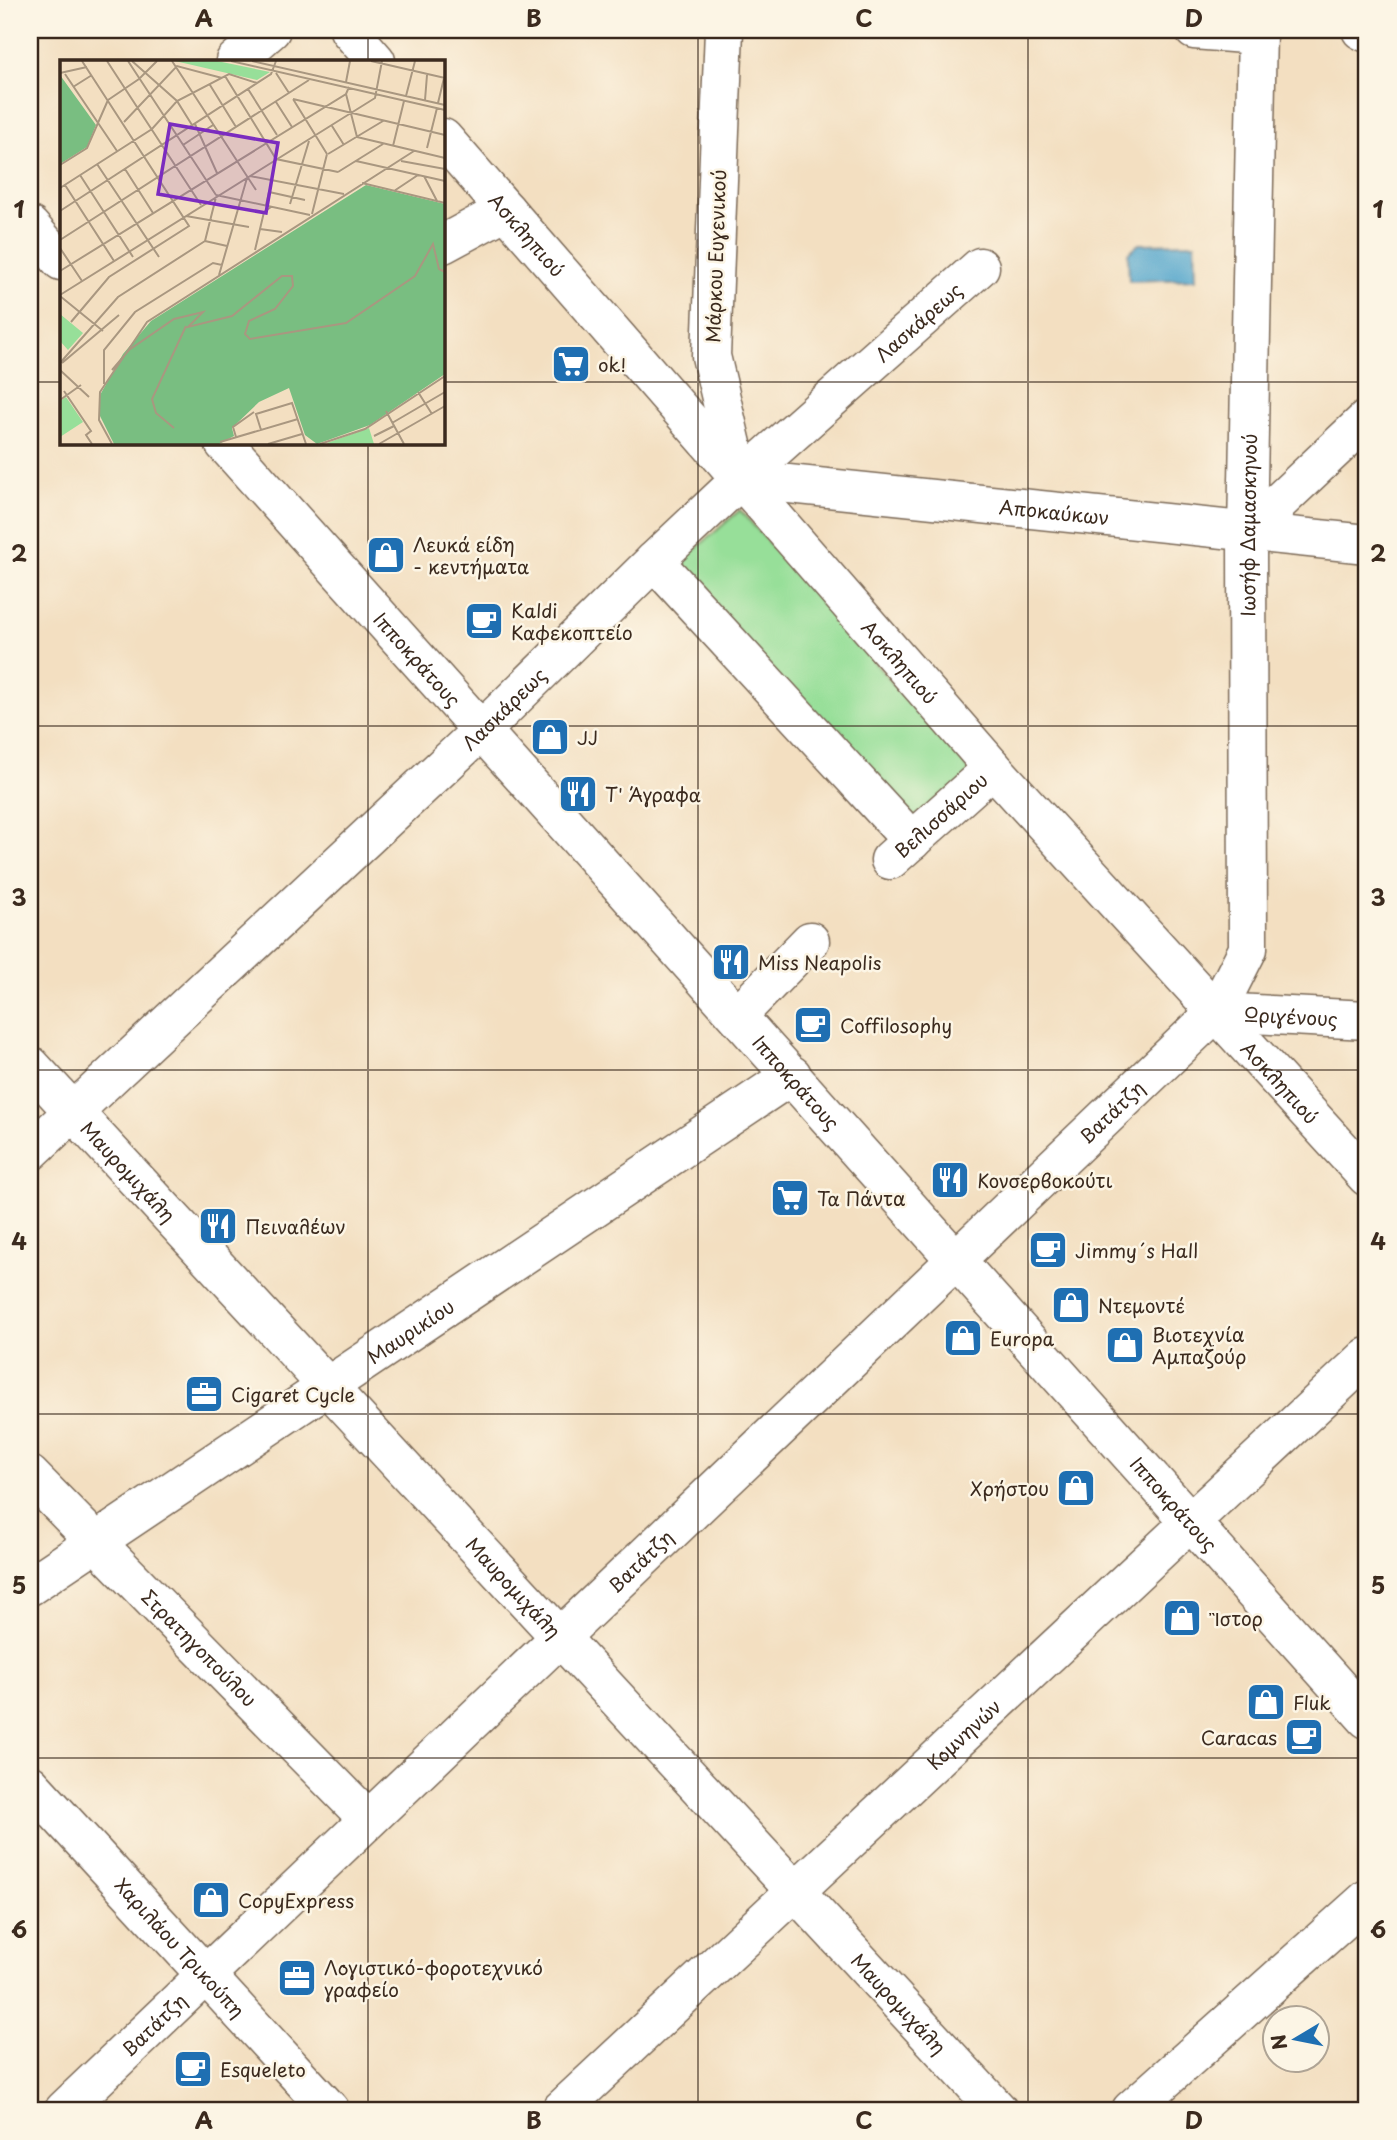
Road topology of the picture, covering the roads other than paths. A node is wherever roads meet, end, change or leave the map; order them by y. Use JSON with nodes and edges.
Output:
{"nodes":[{"id":1,"x":271,"y":30,"type":"edge"},
{"id":2,"x":349,"y":30,"type":"edge"},
{"id":3,"x":724,"y":30,"type":"edge"},
{"id":4,"x":1194,"y":30,"type":"edge"},
{"id":5,"x":1362,"y":30,"type":"edge"},
{"id":6,"x":1257,"y":33,"type":"edge"},
{"id":7,"x":1367,"y":33,"type":"edge"},
{"id":8,"x":236,"y":60,"type":"edge"},
{"id":9,"x":375,"y":60,"type":"edge"},
{"id":10,"x":444,"y":139,"type":"edge"},
{"id":11,"x":506,"y":210,"type":"junction"},
{"id":12,"x":444,"y":243,"type":"edge"},
{"id":13,"x":980,"y":267,"type":"dead end"},
{"id":14,"x":1367,"y":419,"type":"edge"},
{"id":15,"x":226,"y":444,"type":"edge"},
{"id":16,"x":741,"y":480,"type":"junction"},
{"id":17,"x":1247,"y":532,"type":"junction"},
{"id":18,"x":1367,"y":544,"type":"edge"},
{"id":19,"x":654,"y":561,"type":"junction"},
{"id":20,"x":482,"y":730,"type":"junction"},
{"id":21,"x":993,"y":768,"type":"junction"},
{"id":22,"x":810,"y":941,"type":"dead end"},
{"id":23,"x":1216,"y":1012,"type":"junction"},
{"id":24,"x":738,"y":1015,"type":"junction"},
{"id":25,"x":1367,"y":1020,"type":"edge"},
{"id":26,"x":30,"y":1065,"type":"edge"},
{"id":27,"x":792,"y":1075,"type":"junction"},
{"id":28,"x":72,"y":1111,"type":"junction"},
{"id":29,"x":30,"y":1152,"type":"edge"},
{"id":30,"x":1367,"y":1177,"type":"edge"},
{"id":31,"x":956,"y":1260,"type":"junction"},
{"id":32,"x":1367,"y":1357,"type":"edge"},
{"id":33,"x":327,"y":1386,"type":"junction"},
{"id":34,"x":30,"y":1475,"type":"edge"},
{"id":35,"x":1191,"y":1522,"type":"junction"},
{"id":36,"x":94,"y":1541,"type":"junction"},
{"id":37,"x":30,"y":1586,"type":"edge"},
{"id":38,"x":560,"y":1637,"type":"junction"},
{"id":39,"x":1367,"y":1719,"type":"edge"},
{"id":40,"x":30,"y":1784,"type":"edge"},
{"id":41,"x":368,"y":1819,"type":"junction"},
{"id":42,"x":795,"y":1891,"type":"junction"},
{"id":43,"x":1367,"y":1899,"type":"edge"},
{"id":44,"x":205,"y":1976,"type":"junction"},
{"id":45,"x":64,"y":2110,"type":"edge"},
{"id":46,"x":330,"y":2110,"type":"edge"},
{"id":47,"x":561,"y":2110,"type":"edge"},
{"id":48,"x":998,"y":2110,"type":"edge"},
{"id":49,"x":1131,"y":2110,"type":"edge"}],
"edges":[{"from":1,"to":8,"type":"street"},
{"from":2,"to":9,"type":"street"},
{"from":3,"to":16,"type":"street","name":"Μάρκου Ευγενικού"},
{"from":4,"to":6,"type":"street"},
{"from":5,"to":7,"type":"street"},
{"from":6,"to":17,"type":"street","name":"Ιωσήφ Δαμασκηνού"},
{"from":10,"to":11,"type":"street","name":"Ασκληπιού"},
{"from":11,"to":12,"type":"street"},
{"from":11,"to":16,"type":"street","name":"Ασκληπιού"},
{"from":13,"to":16,"type":"street","name":"Λασκάρεως"},
{"from":14,"to":17,"type":"street"},
{"from":15,"to":20,"type":"street","name":"Ιπποκράτους"},
{"from":16,"to":17,"type":"street","name":"Αποκαύκων"},
{"from":16,"to":19,"type":"street","name":"Λασκάρεως"},
{"from":16,"to":21,"type":"street","name":"Ασκληπιού"},
{"from":17,"to":18,"type":"street","name":"Αποκαύκων"},
{"from":17,"to":23,"type":"street","name":"Ιωσήφ Δαμασκηνού"},
{"from":19,"to":20,"type":"street","name":"Λασκάρεως"},
{"from":19,"to":21,"type":"street","name":"Βελισσάριου"},
{"from":20,"to":24,"type":"street","name":"Ιπποκράτους"},
{"from":20,"to":28,"type":"street","name":"Λασκάρεως"},
{"from":21,"to":23,"type":"street","name":"Ασκληπιού"},
{"from":22,"to":24,"type":"street"},
{"from":23,"to":25,"type":"street","name":"Ωριγένους"},
{"from":23,"to":30,"type":"street","name":"Ασκληπιού"},
{"from":23,"to":31,"type":"street","name":"Βατάτζη"},
{"from":24,"to":27,"type":"street","name":"Ιπποκράτους"},
{"from":26,"to":28,"type":"street","name":"Μαυρομιχάλη"},
{"from":27,"to":31,"type":"street","name":"Ιπποκράτους"},
{"from":27,"to":33,"type":"street","name":"Μαυρικίου"},
{"from":28,"to":29,"type":"street","name":"Λασκάρεως"},
{"from":28,"to":33,"type":"street","name":"Μαυρομιχάλη"},
{"from":31,"to":35,"type":"street","name":"Ιπποκράτους"},
{"from":31,"to":38,"type":"street","name":"Βατάτζη"},
{"from":32,"to":35,"type":"street","name":"Κομνηνών"},
{"from":33,"to":36,"type":"street","name":"Μαυρικίου"},
{"from":33,"to":38,"type":"street","name":"Μαυρομιχάλη"},
{"from":34,"to":36,"type":"street","name":"Στρατηγοπούλου"},
{"from":35,"to":39,"type":"street","name":"Ιπποκράτους"},
{"from":35,"to":42,"type":"street","name":"Κομνηνών"},
{"from":36,"to":37,"type":"street","name":"Μαυρικίου"},
{"from":36,"to":41,"type":"street","name":"Στρατηγοπούλου"},
{"from":38,"to":41,"type":"street","name":"Βατάτζη"},
{"from":38,"to":42,"type":"street","name":"Μαυρομιχάλη"},
{"from":40,"to":44,"type":"street","name":"Χαριλάου Τρικούπη"},
{"from":41,"to":44,"type":"street","name":"Βατάτζη"},
{"from":42,"to":47,"type":"street","name":"Κομνηνών"},
{"from":42,"to":48,"type":"street","name":"Μαυρομιχάλη"},
{"from":43,"to":49,"type":"street"},
{"from":44,"to":45,"type":"street","name":"Βατάτζη"},
{"from":44,"to":46,"type":"street","name":"Χαριλάου Τρικούπη"}]}
